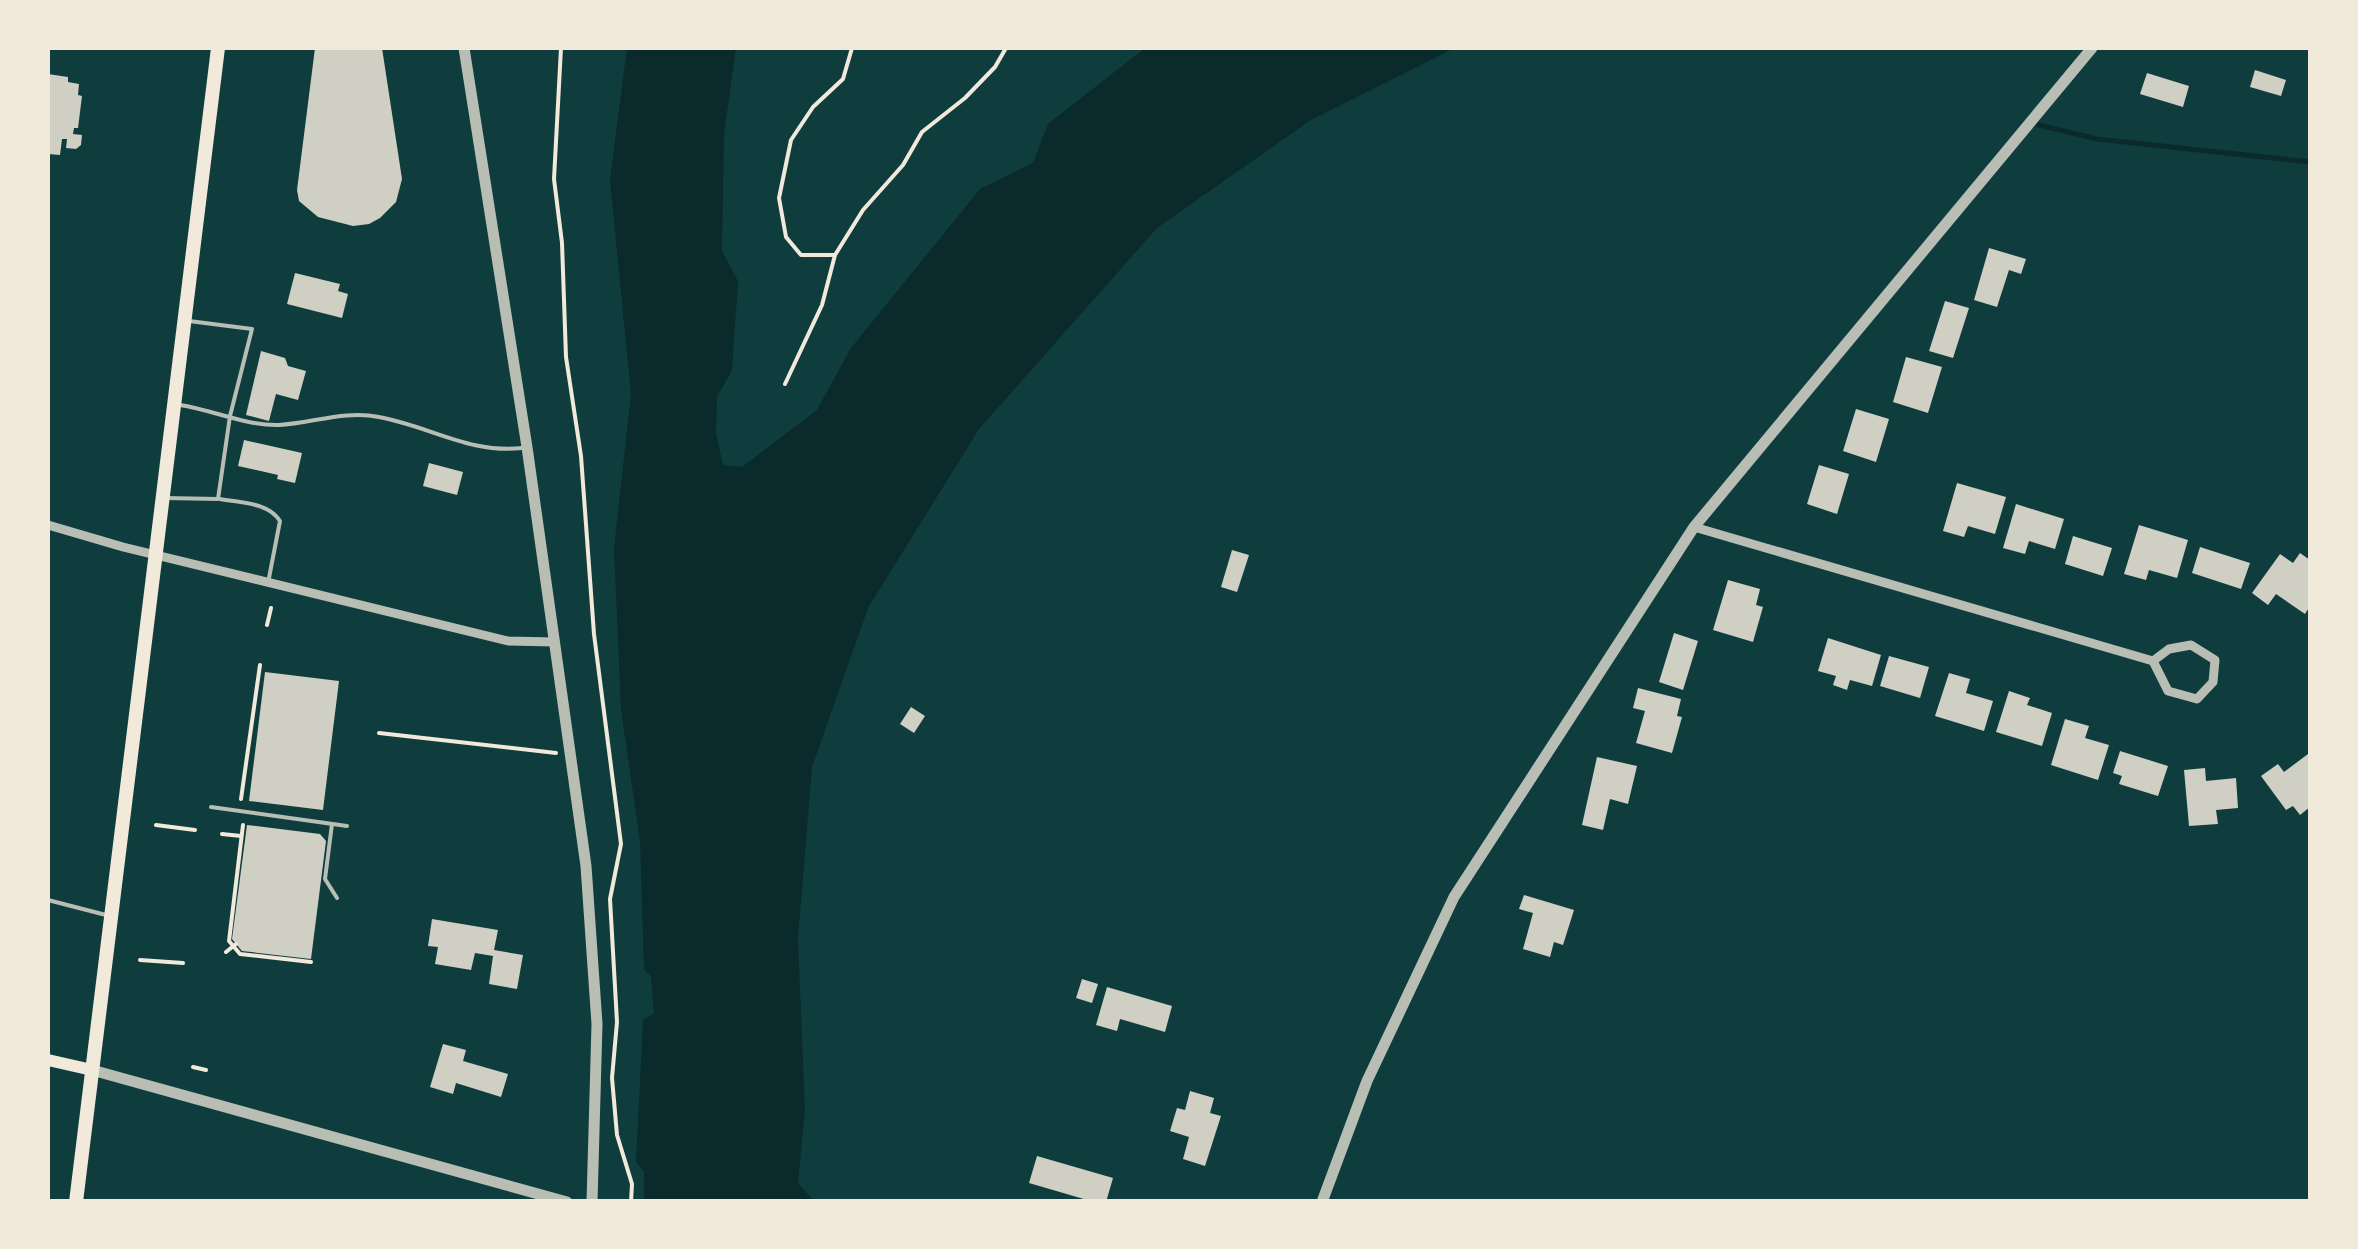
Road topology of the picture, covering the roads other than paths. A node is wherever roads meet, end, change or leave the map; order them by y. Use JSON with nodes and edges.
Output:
{"nodes":[{"id":1,"x":218,"y":48,"type":"edge"},
{"id":2,"x":464,"y":48,"type":"edge"},
{"id":3,"x":2092,"y":48,"type":"edge"},
{"id":4,"x":184,"y":320,"type":"junction"},
{"id":5,"x":174,"y":404,"type":"junction"},
{"id":6,"x":230,"y":416,"type":"junction"},
{"id":7,"x":527,"y":447,"type":"junction"},
{"id":8,"x":162,"y":498,"type":"junction"},
{"id":9,"x":218,"y":499,"type":"junction"},
{"id":10,"x":48,"y":526,"type":"edge"},
{"id":11,"x":1694,"y":527,"type":"junction"},
{"id":12,"x":155,"y":555,"type":"junction"},
{"id":13,"x":268,"y":583,"type":"junction"},
{"id":14,"x":555,"y":642,"type":"junction"},
{"id":15,"x":2153,"y":661,"type":"junction"},
{"id":16,"x":210,"y":807,"type":"dead end"},
{"id":17,"x":332,"y":824,"type":"junction"},
{"id":18,"x":346,"y":826,"type":"dead end"},
{"id":19,"x":337,"y":898,"type":"dead end"},
{"id":20,"x":48,"y":900,"type":"edge"},
{"id":21,"x":110,"y":916,"type":"junction"},
{"id":22,"x":48,"y":1060,"type":"edge"},
{"id":23,"x":92,"y":1070,"type":"junction"},
{"id":24,"x":76,"y":1202,"type":"edge"},
{"id":25,"x":567,"y":1202,"type":"edge"},
{"id":26,"x":592,"y":1202,"type":"edge"},
{"id":27,"x":1322,"y":1202,"type":"edge"}],
"edges":[{"from":1,"to":4,"type":"main road"},
{"from":2,"to":7,"type":"street"},
{"from":3,"to":11,"type":"street"},
{"from":4,"to":5,"type":"main road"},
{"from":4,"to":6,"type":"lane"},
{"from":5,"to":6,"type":"lane"},
{"from":5,"to":8,"type":"main road"},
{"from":6,"to":7,"type":"lane"},
{"from":6,"to":9,"type":"lane"},
{"from":7,"to":14,"type":"street"},
{"from":8,"to":9,"type":"lane"},
{"from":8,"to":12,"type":"main road"},
{"from":9,"to":13,"type":"lane"},
{"from":10,"to":12,"type":"street"},
{"from":11,"to":15,"type":"street"},
{"from":11,"to":27,"type":"street"},
{"from":12,"to":13,"type":"street"},
{"from":12,"to":21,"type":"main road"},
{"from":13,"to":14,"type":"street"},
{"from":14,"to":26,"type":"street"},
{"from":15,"to":15,"type":"street"},
{"from":16,"to":17,"type":"lane"},
{"from":17,"to":18,"type":"lane"},
{"from":17,"to":19,"type":"lane"},
{"from":20,"to":21,"type":"lane"},
{"from":21,"to":23,"type":"main road"},
{"from":22,"to":23,"type":"main road"},
{"from":23,"to":24,"type":"main road"},
{"from":23,"to":25,"type":"street"}]}
